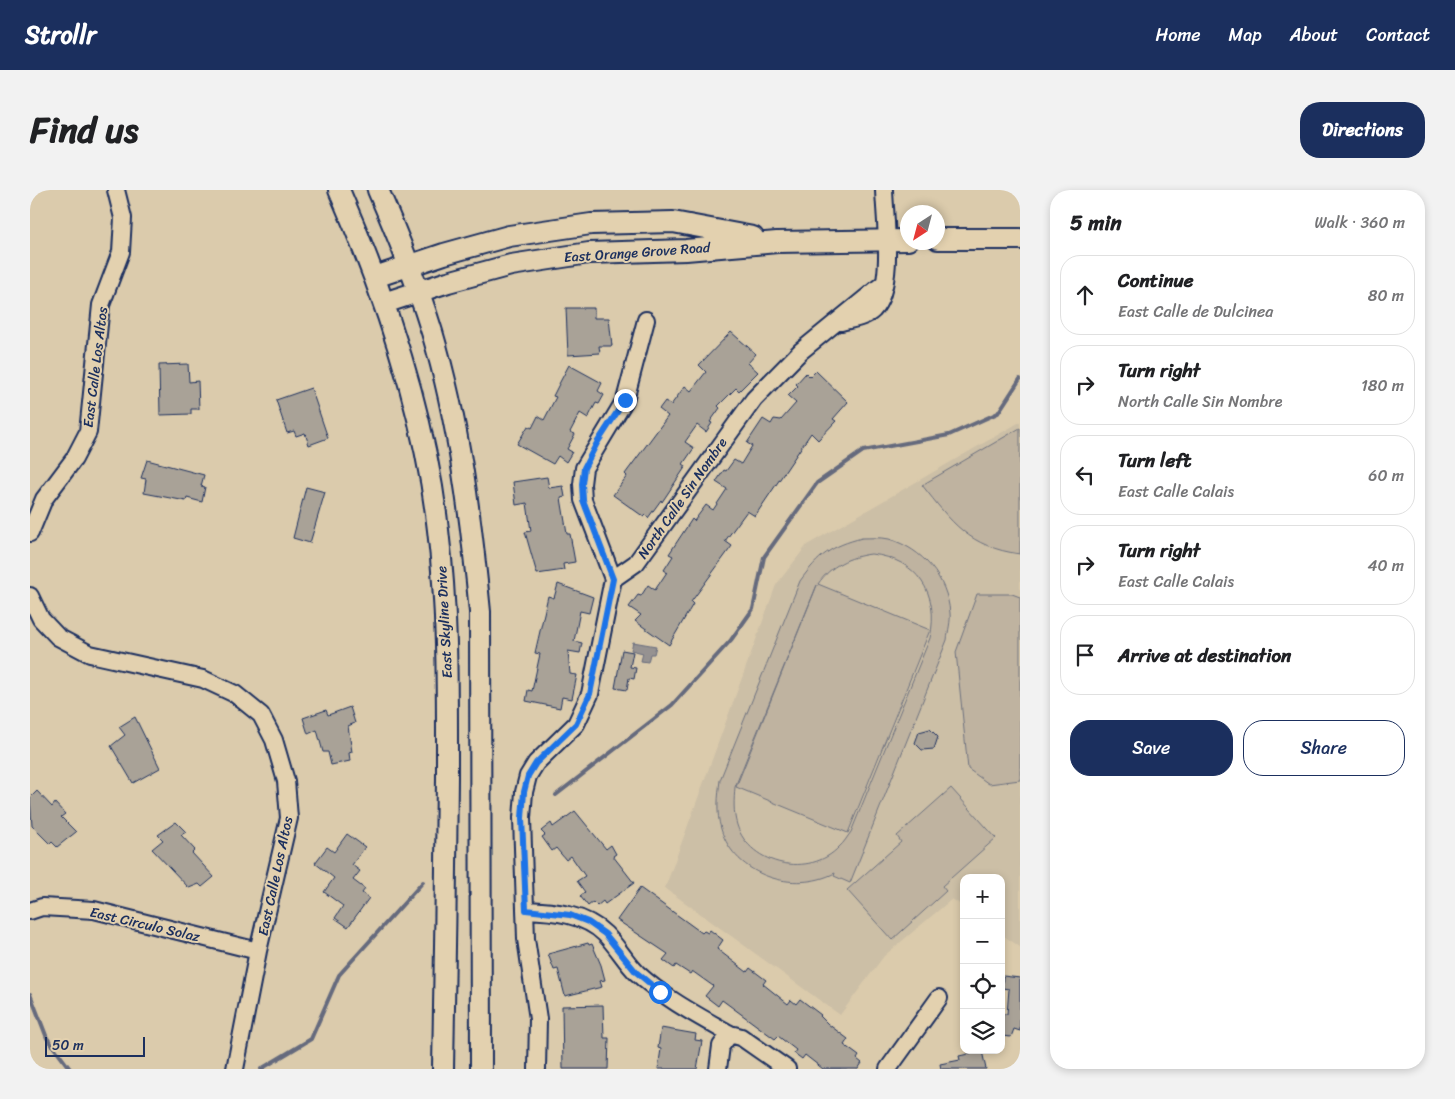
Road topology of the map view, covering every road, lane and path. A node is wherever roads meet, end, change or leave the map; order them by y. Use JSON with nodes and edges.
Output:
{"nodes":[{"id":1,"x":116,"y":190,"type":"edge"},
{"id":2,"x":339,"y":190,"type":"edge"},
{"id":3,"x":378,"y":190,"type":"edge"},
{"id":4,"x":884,"y":190,"type":"edge"},
{"id":5,"x":1020,"y":238,"type":"edge"},
{"id":6,"x":945,"y":239,"type":"edge"},
{"id":7,"x":887,"y":240,"type":"junction"},
{"id":8,"x":900,"y":240,"type":"edge"},
{"id":9,"x":777,"y":242,"type":"junction"},
{"id":10,"x":409,"y":265,"type":"junction"},
{"id":11,"x":375,"y":277,"type":"junction"},
{"id":12,"x":883,"y":284,"type":"junction"},
{"id":13,"x":419,"y":291,"type":"junction"},
{"id":14,"x":384,"y":304,"type":"junction"},
{"id":15,"x":646,"y":320,"type":"dead end"},
{"id":16,"x":837,"y":324,"type":"junction"},
{"id":17,"x":30,"y":533,"type":"edge"},
{"id":18,"x":613,"y":579,"type":"junction"},
{"id":19,"x":30,"y":596,"type":"edge"},
{"id":20,"x":526,"y":910,"type":"junction"},
{"id":21,"x":30,"y":911,"type":"edge"},
{"id":22,"x":258,"y":952,"type":"junction"},
{"id":23,"x":939,"y":998,"type":"dead end"},
{"id":24,"x":730,"y":1034,"type":"junction"},
{"id":25,"x":768,"y":1064,"type":"edge"},
{"id":26,"x":234,"y":1069,"type":"edge"},
{"id":27,"x":443,"y":1069,"type":"edge"},
{"id":28,"x":481,"y":1069,"type":"edge"},
{"id":29,"x":537,"y":1069,"type":"edge"},
{"id":30,"x":718,"y":1069,"type":"edge"},
{"id":31,"x":786,"y":1069,"type":"edge"},
{"id":32,"x":888,"y":1069,"type":"edge"}],
"edges":[{"from":1,"to":17,"type":"street","name":"East Calle Los Altos"},
{"from":2,"to":11,"type":"main road","name":"East Skyline Drive"},
{"from":3,"to":10,"type":"main road"},
{"from":4,"to":7,"type":"street","name":"North Calle Sin Nombre"},
{"from":5,"to":6,"type":"main road"},
{"from":7,"to":8,"type":"main road","name":"East Orange Grove Road"},
{"from":7,"to":9,"type":"main road","name":"East Orange Grove Road"},
{"from":7,"to":12,"type":"street","name":"North Calle Sin Nombre"},
{"from":9,"to":10,"type":"main road","name":"East Orange Grove Road"},
{"from":9,"to":13,"type":"main road","name":"East Orange Grove Road"},
{"from":10,"to":11,"type":"main road","name":"East Orange Grove Road"},
{"from":10,"to":13,"type":"main road"},
{"from":11,"to":14,"type":"main road","name":"East Skyline Drive"},
{"from":12,"to":16,"type":"street","name":"North Calle Sin Nombre"},
{"from":12,"to":16,"type":"street","name":"North Calle Sin Nombre"},
{"from":13,"to":14,"type":"main road","name":"East Orange Grove Road"},
{"from":13,"to":28,"type":"main road"},
{"from":14,"to":27,"type":"main road","name":"East Skyline Drive"},
{"from":15,"to":18,"type":"street"},
{"from":16,"to":18,"type":"street","name":"North Calle Sin Nombre"},
{"from":18,"to":20,"type":"street"},
{"from":19,"to":22,"type":"street","name":"East Calle Los Altos"},
{"from":20,"to":24,"type":"street"},
{"from":20,"to":29,"type":"street"},
{"from":21,"to":22,"type":"street","name":"East Circulo Solaz"},
{"from":22,"to":26,"type":"street","name":"East Calle Los Altos"},
{"from":23,"to":32,"type":"street"},
{"from":24,"to":25,"type":"street"},
{"from":24,"to":30,"type":"street"},
{"from":25,"to":31,"type":"street"}]}
